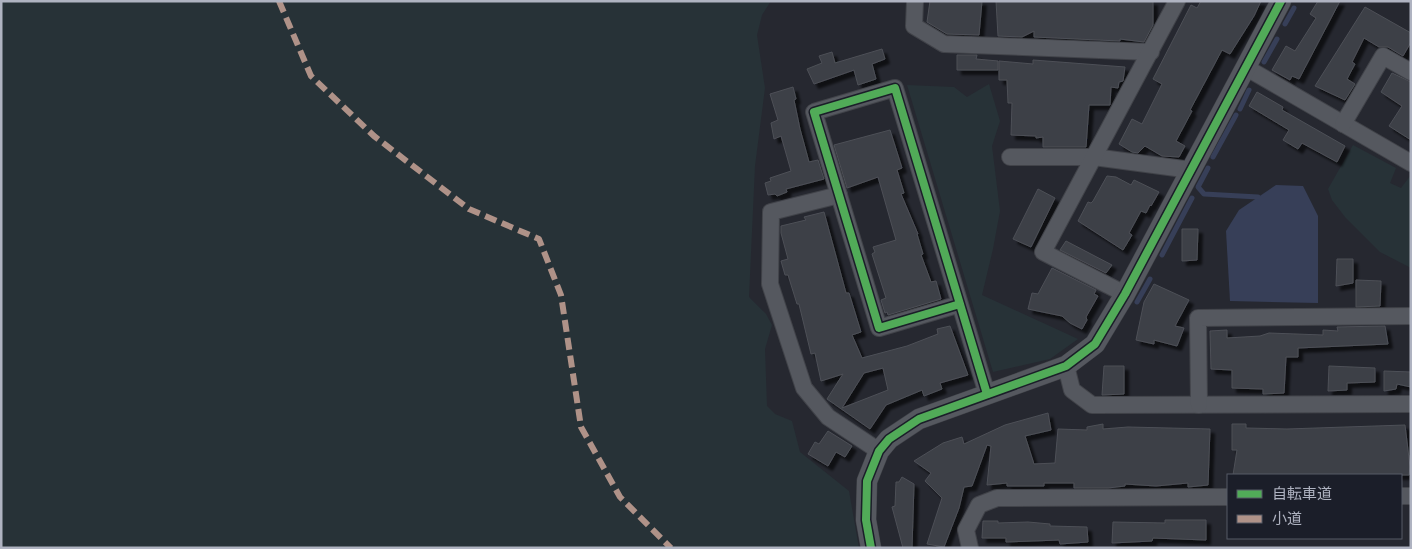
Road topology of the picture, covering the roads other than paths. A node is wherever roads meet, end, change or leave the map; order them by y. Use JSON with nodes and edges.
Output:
{"nodes":[{"id":1,"x":915,"y":1,"type":"edge"},
{"id":2,"x":1177,"y":1,"type":"edge"},
{"id":3,"x":1281,"y":1,"type":"edge"},
{"id":4,"x":1151,"y":52,"type":"junction"},
{"id":5,"x":1245,"y":67,"type":"junction"},
{"id":6,"x":1411,"y":72,"type":"edge"},
{"id":7,"x":1344,"y":124,"type":"junction"},
{"id":8,"x":1010,"y":157,"type":"dead end"},
{"id":9,"x":1094,"y":157,"type":"junction"},
{"id":10,"x":1411,"y":163,"type":"edge"},
{"id":11,"x":1191,"y":170,"type":"junction"},
{"id":12,"x":839,"y":195,"type":"junction"},
{"id":13,"x":1125,"y":294,"type":"junction"},
{"id":14,"x":960,"y":304,"type":"junction"},
{"id":15,"x":1411,"y":316,"type":"edge"},
{"id":16,"x":1066,"y":366,"type":"junction"},
{"id":17,"x":987,"y":394,"type":"junction"},
{"id":18,"x":1411,"y":404,"type":"edge"},
{"id":19,"x":1199,"y":405,"type":"junction"},
{"id":20,"x":880,"y":451,"type":"junction"},
{"id":21,"x":1227,"y":497,"type":"edge"},
{"id":22,"x":871,"y":548,"type":"edge"},
{"id":23,"x":970,"y":548,"type":"edge"}],
"edges":[{"from":1,"to":4,"type":"street"},
{"from":2,"to":4,"type":"street"},
{"from":3,"to":5,"type":"street"},
{"from":4,"to":9,"type":"street"},
{"from":5,"to":7,"type":"street"},
{"from":5,"to":11,"type":"street"},
{"from":6,"to":7,"type":"street"},
{"from":7,"to":10,"type":"street"},
{"from":8,"to":9,"type":"street"},
{"from":9,"to":11,"type":"street"},
{"from":9,"to":13,"type":"street"},
{"from":11,"to":13,"type":"street"},
{"from":12,"to":14,"type":"street"},
{"from":12,"to":14,"type":"street"},
{"from":12,"to":20,"type":"street"},
{"from":13,"to":16,"type":"street"},
{"from":14,"to":17,"type":"street"},
{"from":15,"to":19,"type":"street"},
{"from":16,"to":17,"type":"street"},
{"from":16,"to":19,"type":"street"},
{"from":17,"to":20,"type":"street"},
{"from":18,"to":19,"type":"street"},
{"from":20,"to":22,"type":"street"},
{"from":21,"to":23,"type":"street"}]}
